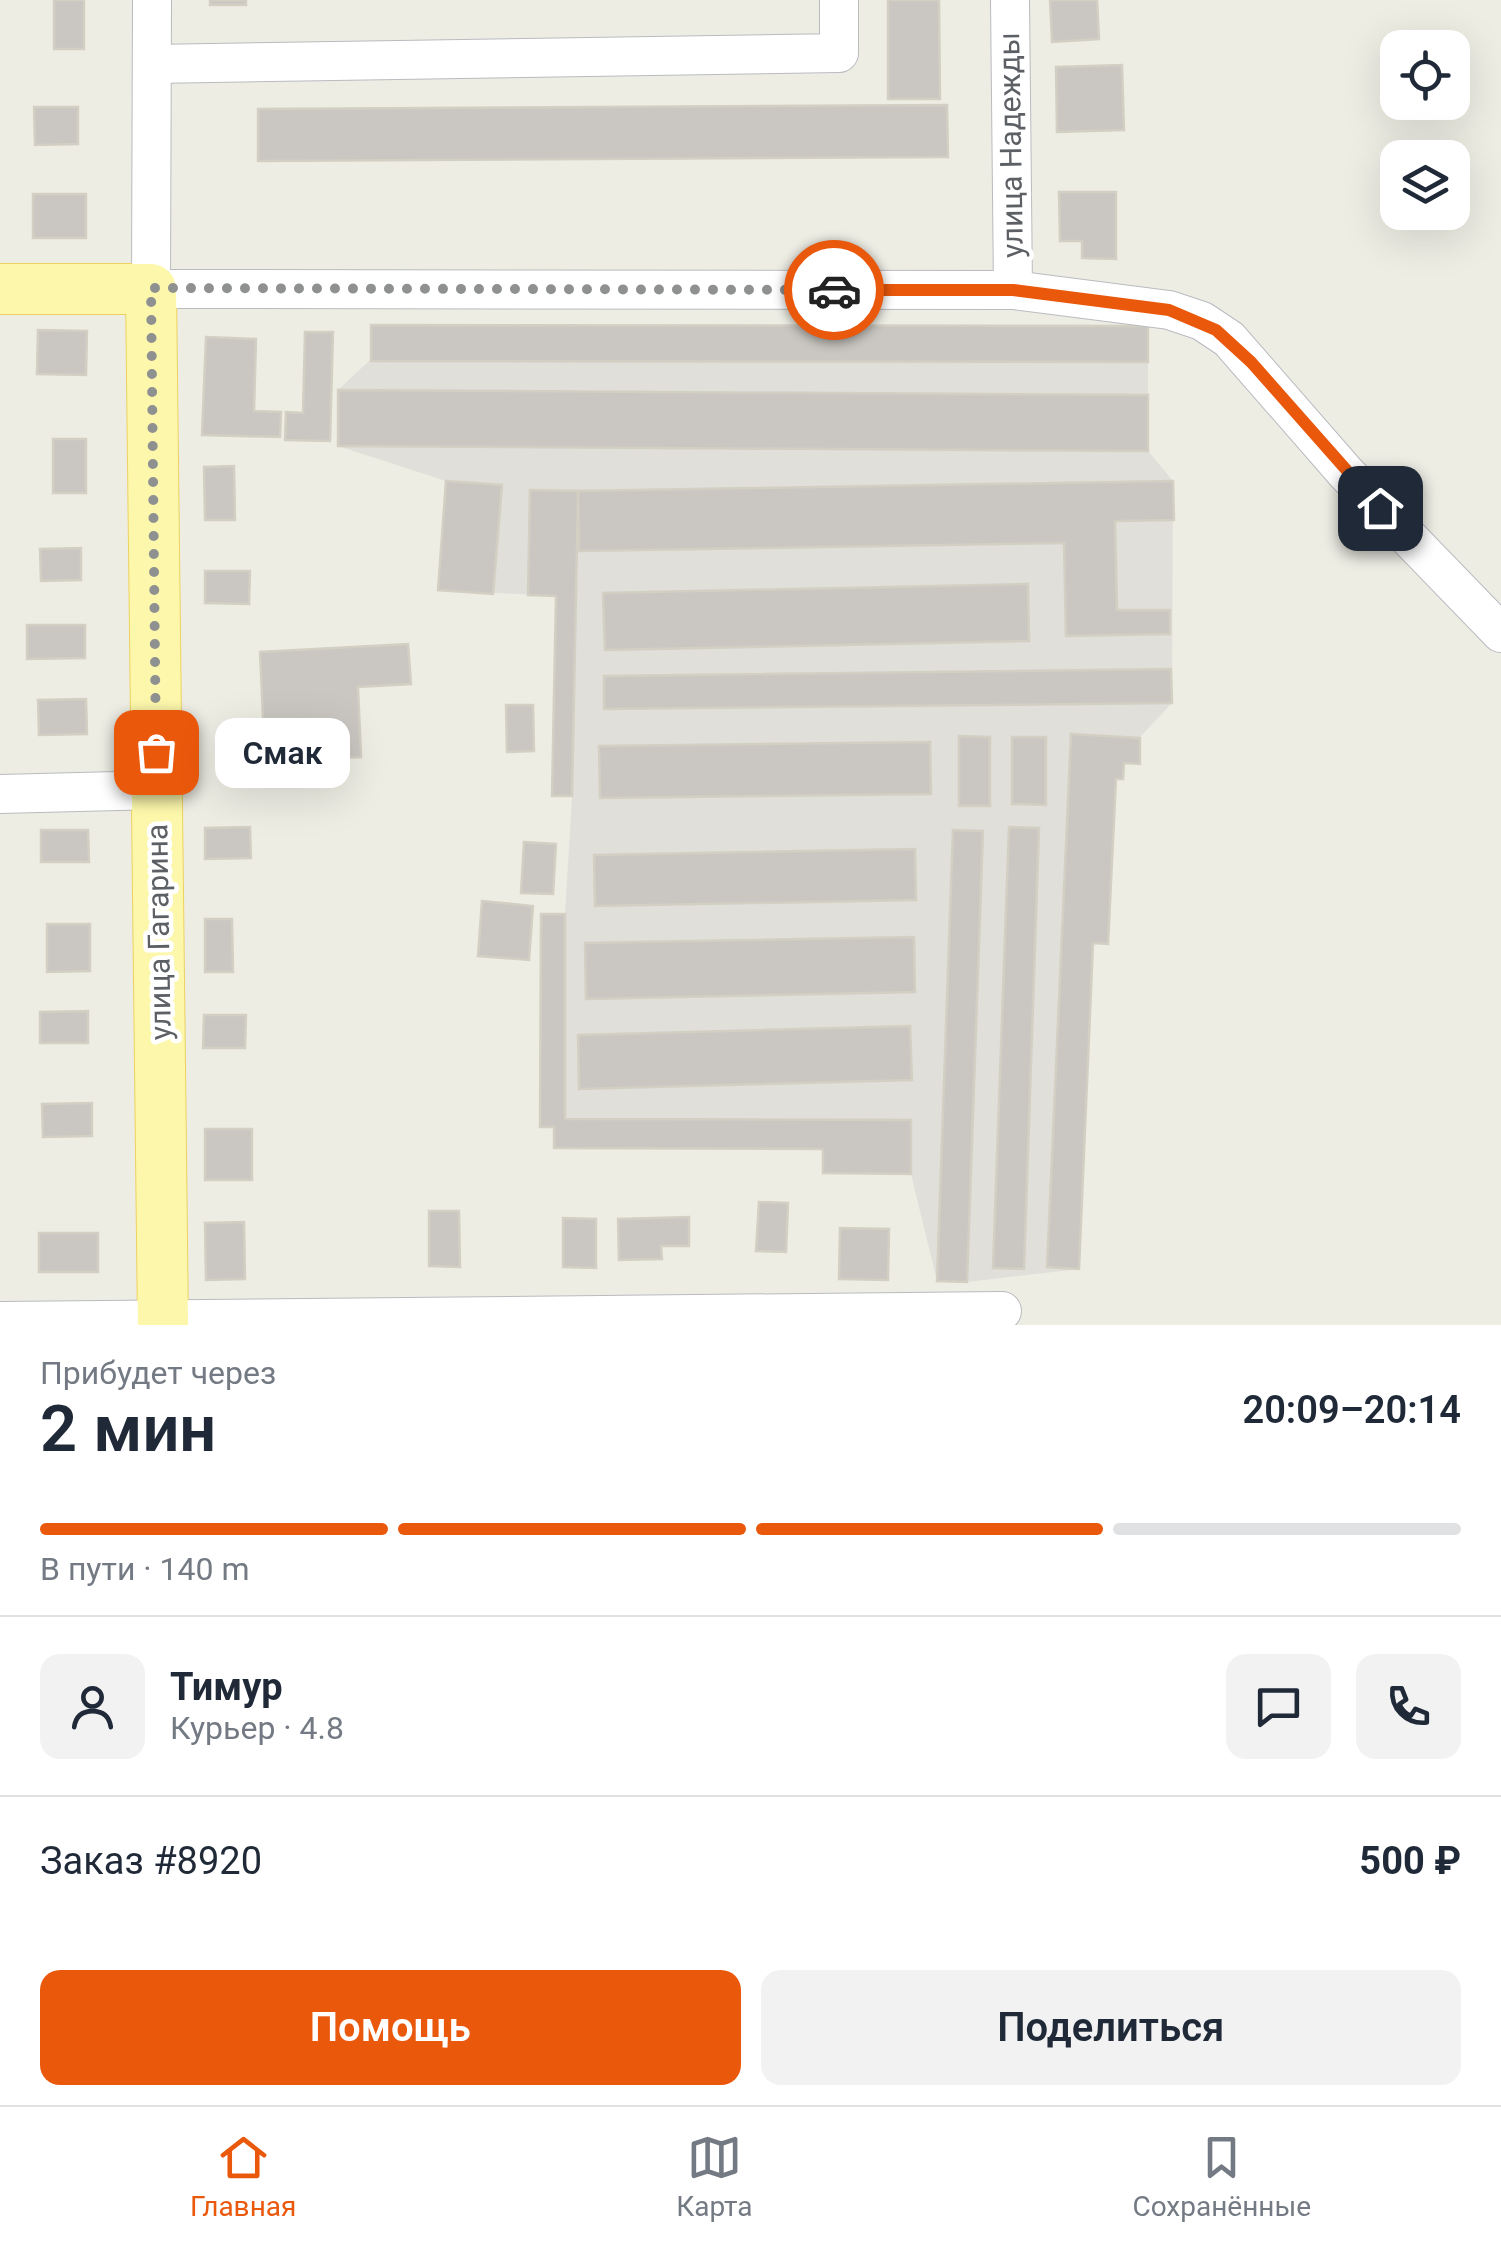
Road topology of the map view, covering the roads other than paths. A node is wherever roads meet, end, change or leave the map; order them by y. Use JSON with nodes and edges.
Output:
{"nodes":[{"id":1,"x":152,"y":0,"type":"edge"},
{"id":2,"x":839,"y":0,"type":"edge"},
{"id":3,"x":1010,"y":0,"type":"edge"},
{"id":4,"x":152,"y":64,"type":"junction"},
{"id":5,"x":151,"y":288,"type":"junction"},
{"id":6,"x":0,"y":289,"type":"edge"},
{"id":7,"x":1013,"y":290,"type":"junction"},
{"id":8,"x":1501,"y":633,"type":"edge"},
{"id":9,"x":157,"y":790,"type":"junction"},
{"id":10,"x":0,"y":794,"type":"edge"},
{"id":11,"x":1002,"y":1311,"type":"dead end"},
{"id":12,"x":0,"y":1321,"type":"edge"},
{"id":13,"x":163,"y":1321,"type":"edge"}],
"edges":[{"from":1,"to":4,"type":"street","name":"улица Гагарина"},
{"from":2,"to":4,"type":"street"},
{"from":3,"to":7,"type":"street","name":"улица Надежды"},
{"from":4,"to":5,"type":"street","name":"улица Гагарина"},
{"from":5,"to":6,"type":"main road"},
{"from":5,"to":7,"type":"street"},
{"from":5,"to":9,"type":"main road","name":"улица Гагарина"},
{"from":7,"to":8,"type":"street"},
{"from":9,"to":10,"type":"street"},
{"from":9,"to":13,"type":"main road","name":"улица Гагарина"},
{"from":11,"to":13,"type":"street"},
{"from":12,"to":13,"type":"street"}]}
